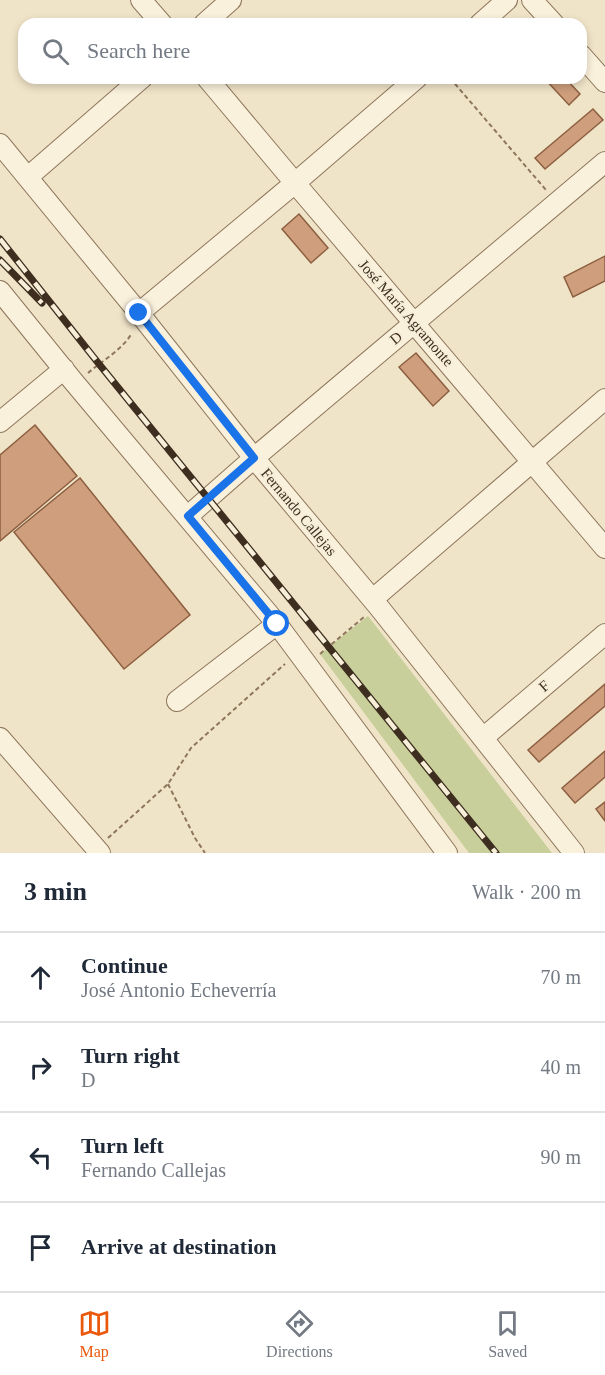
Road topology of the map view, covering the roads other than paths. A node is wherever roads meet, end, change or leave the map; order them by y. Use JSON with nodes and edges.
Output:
{"nodes":[{"id":1,"x":141,"y":0,"type":"edge"},
{"id":2,"x":231,"y":0,"type":"edge"},
{"id":3,"x":507,"y":0,"type":"edge"},
{"id":4,"x":532,"y":0,"type":"edge"},
{"id":5,"x":157,"y":18,"type":"edge"},
{"id":6,"x":211,"y":18,"type":"edge"},
{"id":7,"x":487,"y":18,"type":"edge"},
{"id":8,"x":548,"y":18,"type":"edge"},
{"id":9,"x":587,"y":62,"type":"edge"},
{"id":10,"x":605,"y":82,"type":"edge"},
{"id":11,"x":135,"y":84,"type":"edge"},
{"id":12,"x":212,"y":84,"type":"edge"},
{"id":13,"x":410,"y":84,"type":"edge"},
{"id":14,"x":0,"y":144,"type":"edge"},
{"id":15,"x":605,"y":162,"type":"edge"},
{"id":16,"x":28,"y":177,"type":"junction"},
{"id":17,"x":295,"y":183,"type":"junction"},
{"id":18,"x":0,"y":291,"type":"edge"},
{"id":19,"x":139,"y":313,"type":"junction"},
{"id":20,"x":415,"y":323,"type":"junction"},
{"id":21,"x":68,"y":375,"type":"junction"},
{"id":22,"x":605,"y":399,"type":"edge"},
{"id":23,"x":0,"y":422,"type":"edge"},
{"id":24,"x":254,"y":458,"type":"junction"},
{"id":25,"x":533,"y":462,"type":"junction"},
{"id":26,"x":188,"y":516,"type":"junction"},
{"id":27,"x":605,"y":548,"type":"edge"},
{"id":28,"x":376,"y":602,"type":"junction"},
{"id":29,"x":277,"y":624,"type":"junction"},
{"id":30,"x":605,"y":634,"type":"edge"},
{"id":31,"x":177,"y":701,"type":"dead end"},
{"id":32,"x":0,"y":738,"type":"edge"},
{"id":33,"x":483,"y":738,"type":"junction"},
{"id":34,"x":98,"y":851,"type":"edge"},
{"id":35,"x":447,"y":853,"type":"edge"},
{"id":36,"x":574,"y":853,"type":"edge"}],
"edges":[{"from":1,"to":5,"type":"street"},
{"from":2,"to":6,"type":"street"},
{"from":3,"to":7,"type":"street"},
{"from":4,"to":8,"type":"street"},
{"from":9,"to":10,"type":"street"},
{"from":11,"to":16,"type":"street"},
{"from":12,"to":17,"type":"street","name":"José María Agramonte"},
{"from":13,"to":17,"type":"street"},
{"from":14,"to":16,"type":"street","name":"Fernando Callejas"},
{"from":15,"to":20,"type":"street","name":"D"},
{"from":16,"to":19,"type":"street","name":"Fernando Callejas"},
{"from":17,"to":19,"type":"street"},
{"from":17,"to":20,"type":"street","name":"José María Agramonte"},
{"from":18,"to":21,"type":"street"},
{"from":19,"to":24,"type":"street","name":"Fernando Callejas"},
{"from":20,"to":24,"type":"street","name":"D"},
{"from":20,"to":25,"type":"street","name":"José María Agramonte"},
{"from":21,"to":23,"type":"street"},
{"from":21,"to":26,"type":"street"},
{"from":22,"to":25,"type":"street"},
{"from":24,"to":26,"type":"street","name":"D"},
{"from":24,"to":28,"type":"street","name":"Fernando Callejas"},
{"from":25,"to":27,"type":"street","name":"José María Agramonte"},
{"from":25,"to":28,"type":"street"},
{"from":26,"to":29,"type":"street"},
{"from":28,"to":33,"type":"street","name":"Fernando Callejas"},
{"from":29,"to":31,"type":"street"},
{"from":29,"to":35,"type":"street"},
{"from":30,"to":33,"type":"street","name":"F"},
{"from":32,"to":34,"type":"street"},
{"from":33,"to":36,"type":"street","name":"Fernando Callejas"}]}
